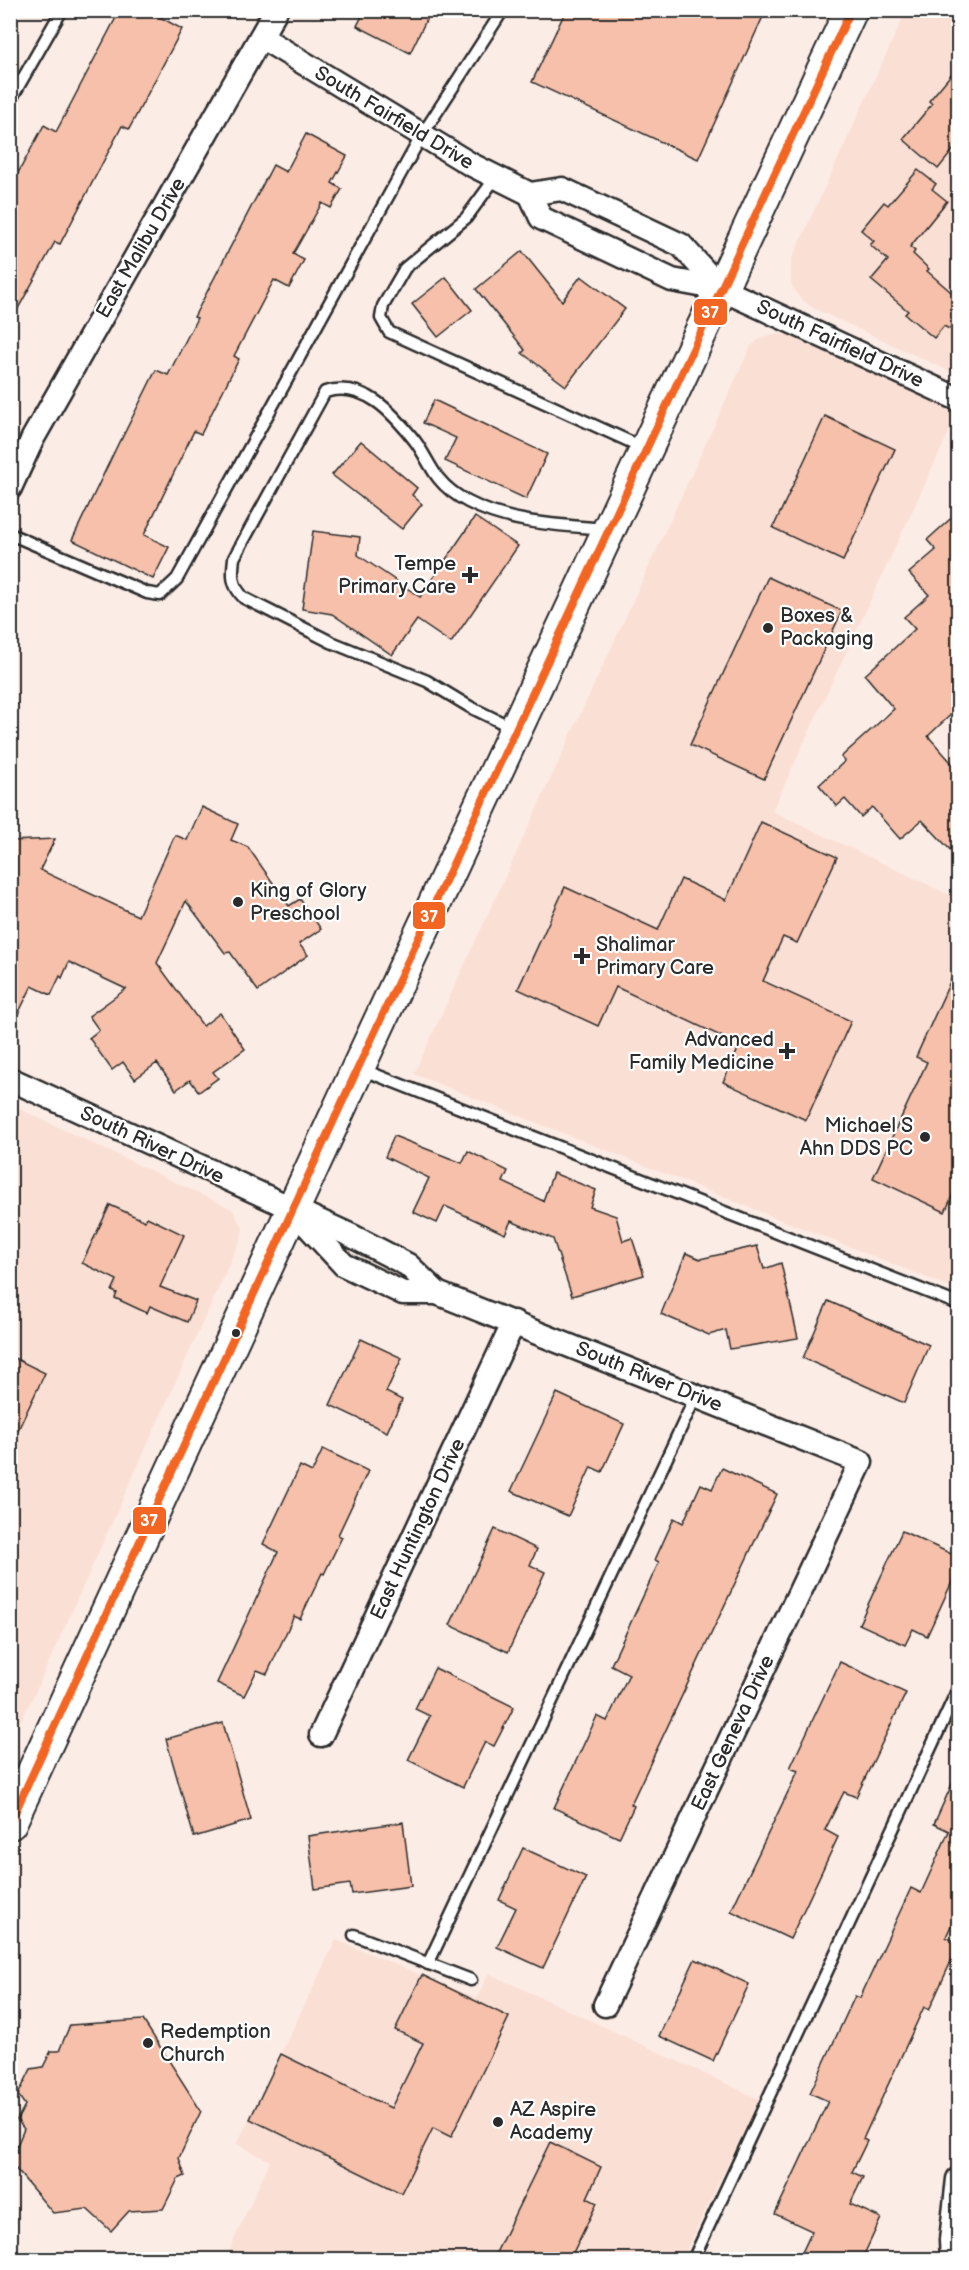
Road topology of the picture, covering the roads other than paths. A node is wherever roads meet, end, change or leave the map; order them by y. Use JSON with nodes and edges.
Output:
{"nodes":[{"id":1,"x":62,"y":10,"type":"edge"},
{"id":2,"x":276,"y":10,"type":"edge"},
{"id":3,"x":503,"y":10,"type":"edge"},
{"id":4,"x":851,"y":10,"type":"edge"},
{"id":5,"x":261,"y":37,"type":"junction"},
{"id":6,"x":10,"y":101,"type":"edge"},
{"id":7,"x":422,"y":135,"type":"junction"},
{"id":8,"x":496,"y":177,"type":"junction"},
{"id":9,"x":530,"y":194,"type":"junction"},
{"id":10,"x":721,"y":289,"type":"junction"},
{"id":11,"x":958,"y":399,"type":"edge"},
{"id":12,"x":646,"y":449,"type":"junction"},
{"id":13,"x":10,"y":488,"type":"edge"},
{"id":14,"x":609,"y":529,"type":"junction"},
{"id":15,"x":10,"y":534,"type":"edge"},
{"id":16,"x":516,"y":730,"type":"junction"},
{"id":17,"x":358,"y":1068,"type":"junction"},
{"id":18,"x":10,"y":1079,"type":"edge"},
{"id":19,"x":293,"y":1210,"type":"junction"},
{"id":20,"x":958,"y":1304,"type":"edge"},
{"id":21,"x":514,"y":1322,"type":"junction"},
{"id":22,"x":696,"y":1395,"type":"junction"},
{"id":23,"x":861,"y":1462,"type":"joint"},
{"id":24,"x":958,"y":1689,"type":"edge"},
{"id":25,"x":321,"y":1735,"type":"dead end"},
{"id":26,"x":10,"y":1823,"type":"edge"},
{"id":27,"x":354,"y":1935,"type":"dead end"},
{"id":28,"x":428,"y":1964,"type":"junction"},
{"id":29,"x":471,"y":1980,"type":"dead end"},
{"id":30,"x":604,"y":2005,"type":"dead end"},
{"id":31,"x":958,"y":2179,"type":"edge"},
{"id":32,"x":693,"y":2259,"type":"edge"},
{"id":33,"x":952,"y":2259,"type":"edge"}],
"edges":[{"from":1,"to":6,"type":"lane"},
{"from":2,"to":5,"type":"street","name":"East Malibu Drive"},
{"from":3,"to":7,"type":"lane"},
{"from":4,"to":10,"type":"main road"},
{"from":5,"to":7,"type":"street","name":"South Fairfield Drive"},
{"from":5,"to":13,"type":"street","name":"East Malibu Drive"},
{"from":7,"to":8,"type":"street","name":"South Fairfield Drive"},
{"from":7,"to":15,"type":"lane"},
{"from":8,"to":9,"type":"street","name":"South Fairfield Drive"},
{"from":8,"to":12,"type":"lane"},
{"from":9,"to":10,"type":"street","name":"South Fairfield Drive"},
{"from":9,"to":10,"type":"street","name":"South Fairfield Drive"},
{"from":10,"to":11,"type":"street","name":"South Fairfield Drive"},
{"from":10,"to":12,"type":"main road"},
{"from":12,"to":14,"type":"main road"},
{"from":14,"to":16,"type":"main road"},
{"from":14,"to":16,"type":"lane"},
{"from":16,"to":17,"type":"main road"},
{"from":17,"to":19,"type":"main road"},
{"from":17,"to":20,"type":"lane"},
{"from":18,"to":19,"type":"street","name":"South River Drive"},
{"from":19,"to":21,"type":"street","name":"South River Drive"},
{"from":19,"to":26,"type":"main road"},
{"from":21,"to":22,"type":"street","name":"South River Drive"},
{"from":21,"to":25,"type":"street","name":"East Huntington Drive"},
{"from":22,"to":23,"type":"street","name":"South River Drive"},
{"from":22,"to":28,"type":"lane"},
{"from":23,"to":30,"type":"street","name":"East Geneva Drive"},
{"from":24,"to":32,"type":"lane"},
{"from":27,"to":28,"type":"lane"},
{"from":28,"to":29,"type":"lane"},
{"from":31,"to":33,"type":"street"}]}
